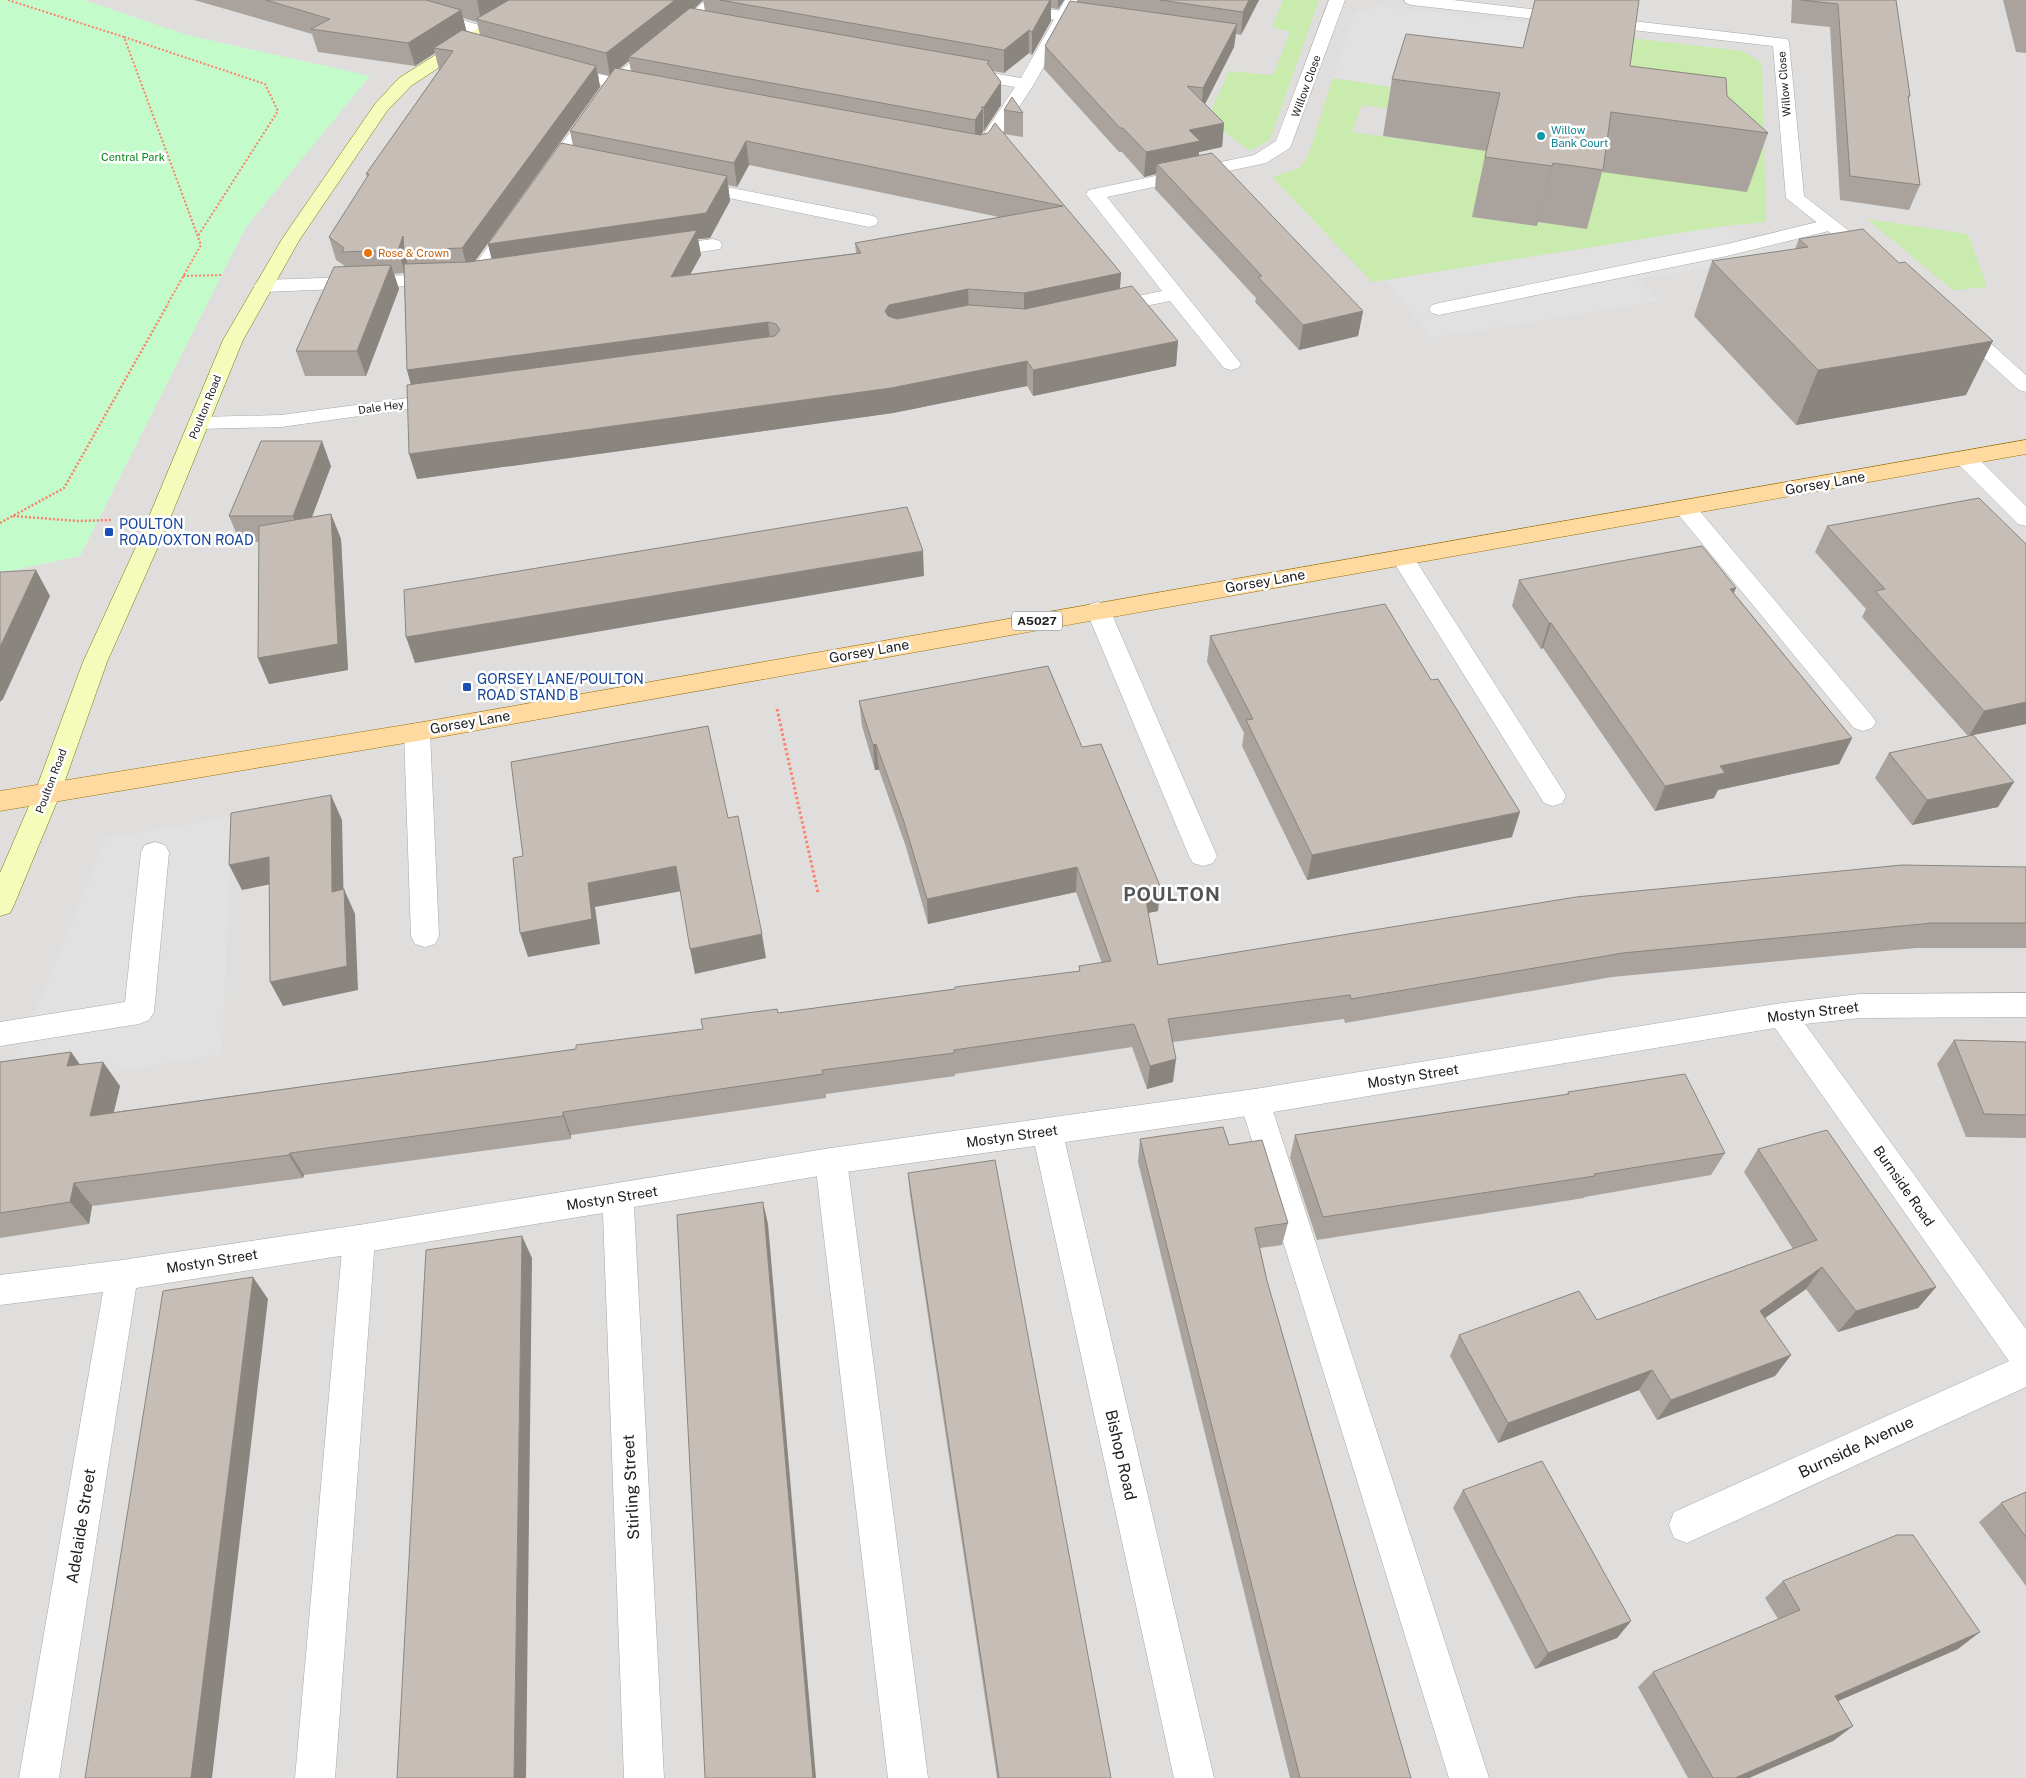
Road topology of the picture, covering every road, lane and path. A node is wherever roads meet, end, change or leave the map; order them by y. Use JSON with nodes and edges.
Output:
{"nodes":[{"id":1,"x":8,"y":0,"type":"edge"},
{"id":2,"x":379,"y":0,"type":"edge"},
{"id":3,"x":538,"y":0,"type":"edge"},
{"id":4,"x":714,"y":0,"type":"edge"},
{"id":5,"x":951,"y":0,"type":"edge"},
{"id":6,"x":1074,"y":0,"type":"edge"},
{"id":7,"x":1337,"y":0,"type":"edge"},
{"id":8,"x":1412,"y":0,"type":"edge"},
{"id":9,"x":1063,"y":16,"type":"junction"},
{"id":10,"x":1112,"y":23,"type":"edge"},
{"id":11,"x":690,"y":24,"type":"junction"},
{"id":12,"x":709,"y":28,"type":"edge"},
{"id":13,"x":124,"y":37,"type":"junction"},
{"id":14,"x":476,"y":42,"type":"junction"},
{"id":15,"x":548,"y":67,"type":"edge"},
{"id":16,"x":949,"y":70,"type":"edge"},
{"id":17,"x":614,"y":84,"type":"junction"},
{"id":18,"x":1026,"y":84,"type":"junction"},
{"id":19,"x":662,"y":93,"type":"edge"},
{"id":20,"x":962,"y":148,"type":"edge"},
{"id":21,"x":560,"y":159,"type":"junction"},
{"id":22,"x":579,"y":163,"type":"edge"},
{"id":23,"x":676,"y":182,"type":"edge"},
{"id":24,"x":537,"y":191,"type":"edge"},
{"id":25,"x":520,"y":215,"type":"edge"},
{"id":26,"x":869,"y":221,"type":"dead end"},
{"id":27,"x":1830,"y":225,"type":"junction"},
{"id":28,"x":198,"y":237,"type":"junction"},
{"id":29,"x":713,"y":245,"type":"dead end"},
{"id":30,"x":646,"y":255,"type":"edge"},
{"id":31,"x":1884,"y":266,"type":"edge"},
{"id":32,"x":503,"y":275,"type":"edge"},
{"id":33,"x":475,"y":279,"type":"junction"},
{"id":34,"x":264,"y":286,"type":"junction"},
{"id":35,"x":1175,"y":294,"type":"junction"},
{"id":36,"x":1439,"y":309,"type":"dead end"},
{"id":37,"x":1090,"y":312,"type":"edge"},
{"id":38,"x":1946,"y":313,"type":"edge"},
{"id":39,"x":1231,"y":364,"type":"dead end"},
{"id":40,"x":2026,"y":386,"type":"edge"},
{"id":41,"x":467,"y":396,"type":"edge"},
{"id":42,"x":199,"y":423,"type":"junction"},
{"id":43,"x":2026,"y":447,"type":"edge"},
{"id":44,"x":1965,"y":458,"type":"junction"},
{"id":45,"x":1684,"y":508,"type":"junction"},
{"id":46,"x":12,"y":516,"type":"junction"},
{"id":47,"x":159,"y":519,"type":"junction"},
{"id":48,"x":2026,"y":519,"type":"edge"},
{"id":49,"x":0,"y":523,"type":"edge"},
{"id":50,"x":1402,"y":558,"type":"junction"},
{"id":51,"x":1098,"y":610,"type":"junction"},
{"id":52,"x":768,"y":670,"type":"junction"},
{"id":53,"x":1863,"y":722,"type":"dead end"},
{"id":54,"x":417,"y":732,"type":"junction"},
{"id":55,"x":48,"y":792,"type":"junction"},
{"id":56,"x":1553,"y":796,"type":"dead end"},
{"id":57,"x":0,"y":801,"type":"edge"},
{"id":58,"x":155,"y":852,"type":"dead end"},
{"id":59,"x":1204,"y":856,"type":"dead end"},
{"id":60,"x":818,"y":893,"type":"dead end"},
{"id":61,"x":0,"y":905,"type":"edge"},
{"id":62,"x":425,"y":936,"type":"dead end"},
{"id":63,"x":2026,"y":1005,"type":"edge"},
{"id":64,"x":1782,"y":1015,"type":"junction"},
{"id":65,"x":0,"y":1034,"type":"edge"},
{"id":66,"x":1255,"y":1102,"type":"junction"},
{"id":67,"x":1048,"y":1131,"type":"junction"},
{"id":68,"x":831,"y":1161,"type":"junction"},
{"id":69,"x":618,"y":1197,"type":"junction"},
{"id":70,"x":359,"y":1239,"type":"junction"},
{"id":71,"x":122,"y":1275,"type":"junction"},
{"id":72,"x":0,"y":1290,"type":"edge"},
{"id":73,"x":2026,"y":1357,"type":"edge"},
{"id":74,"x":2026,"y":1370,"type":"edge"},
{"id":75,"x":1687,"y":1525,"type":"dead end"},
{"id":76,"x":39,"y":1778,"type":"edge"},
{"id":77,"x":315,"y":1778,"type":"edge"},
{"id":78,"x":644,"y":1778,"type":"edge"},
{"id":79,"x":908,"y":1778,"type":"edge"},
{"id":80,"x":1194,"y":1778,"type":"edge"},
{"id":81,"x":1469,"y":1778,"type":"edge"}],
"edges":[{"from":1,"to":13,"type":"path"},
{"from":2,"to":14,"type":"street"},
{"from":3,"to":14,"type":"main road","name":"Poulton Road"},
{"from":4,"to":11,"type":"street"},
{"from":5,"to":9,"type":"street"},
{"from":6,"to":9,"type":"street"},
{"from":7,"to":35,"type":"street","name":"Willow Close"},
{"from":8,"to":27,"type":"street","name":"Willow Close"},
{"from":9,"to":10,"type":"street"},
{"from":9,"to":18,"type":"street"},
{"from":11,"to":12,"type":"street"},
{"from":11,"to":17,"type":"street"},
{"from":13,"to":28,"type":"path"},
{"from":13,"to":28,"type":"path"},
{"from":14,"to":34,"type":"main road","name":"Poulton Road"},
{"from":15,"to":17,"type":"street"},
{"from":16,"to":18,"type":"street"},
{"from":17,"to":19,"type":"street"},
{"from":17,"to":21,"type":"street"},
{"from":18,"to":20,"type":"street"},
{"from":21,"to":22,"type":"street"},
{"from":21,"to":24,"type":"street"},
{"from":23,"to":26,"type":"street"},
{"from":25,"to":33,"type":"street"},
{"from":27,"to":31,"type":"street","name":"Willow Close"},
{"from":27,"to":36,"type":"street"},
{"from":28,"to":46,"type":"path"},
{"from":29,"to":30,"type":"street"},
{"from":32,"to":33,"type":"street"},
{"from":33,"to":34,"type":"street"},
{"from":34,"to":42,"type":"main road","name":"Poulton Road"},
{"from":35,"to":37,"type":"street"},
{"from":35,"to":39,"type":"street"},
{"from":38,"to":40,"type":"street"},
{"from":41,"to":42,"type":"street","name":"Dale Hey"},
{"from":42,"to":47,"type":"main road","name":"Poulton Road"},
{"from":43,"to":44,"type":"main road","name":"Gorsey Lane","number":"A5027"},
{"from":44,"to":45,"type":"main road","name":"Gorsey Lane","number":"A5027"},
{"from":44,"to":48,"type":"street"},
{"from":45,"to":50,"type":"main road","name":"Gorsey Lane","number":"A5027"},
{"from":45,"to":53,"type":"street"},
{"from":46,"to":47,"type":"path"},
{"from":46,"to":49,"type":"path"},
{"from":47,"to":55,"type":"main road","name":"Poulton Road"},
{"from":50,"to":51,"type":"main road","name":"Gorsey Lane","number":"A5027"},
{"from":50,"to":56,"type":"street"},
{"from":51,"to":52,"type":"main road","name":"Gorsey Lane","number":"A5027"},
{"from":51,"to":59,"type":"street"},
{"from":52,"to":54,"type":"main road","name":"Gorsey Lane","number":"A5027"},
{"from":52,"to":60,"type":"path"},
{"from":54,"to":55,"type":"main road","name":"Gorsey Lane","number":"A5027"},
{"from":54,"to":62,"type":"street"},
{"from":55,"to":57,"type":"main road","number":"A5027"},
{"from":55,"to":61,"type":"main road","name":"Poulton Road"},
{"from":58,"to":65,"type":"street"},
{"from":63,"to":64,"type":"street","name":"Mostyn Street"},
{"from":64,"to":66,"type":"street","name":"Mostyn Street"},
{"from":64,"to":73,"type":"street","name":"Burnside Road"},
{"from":66,"to":67,"type":"street","name":"Mostyn Street"},
{"from":66,"to":81,"type":"street"},
{"from":67,"to":68,"type":"street","name":"Mostyn Street"},
{"from":67,"to":80,"type":"street","name":"Bishop Road"},
{"from":68,"to":69,"type":"street","name":"Mostyn Street"},
{"from":68,"to":79,"type":"street"},
{"from":69,"to":70,"type":"street","name":"Mostyn Street"},
{"from":69,"to":78,"type":"street","name":"Stirling Street"},
{"from":70,"to":71,"type":"street","name":"Mostyn Street"},
{"from":70,"to":77,"type":"street"},
{"from":71,"to":72,"type":"street","name":"Mostyn Street"},
{"from":71,"to":76,"type":"street","name":"Adelaide Street"},
{"from":74,"to":75,"type":"street","name":"Burnside Avenue"}]}
